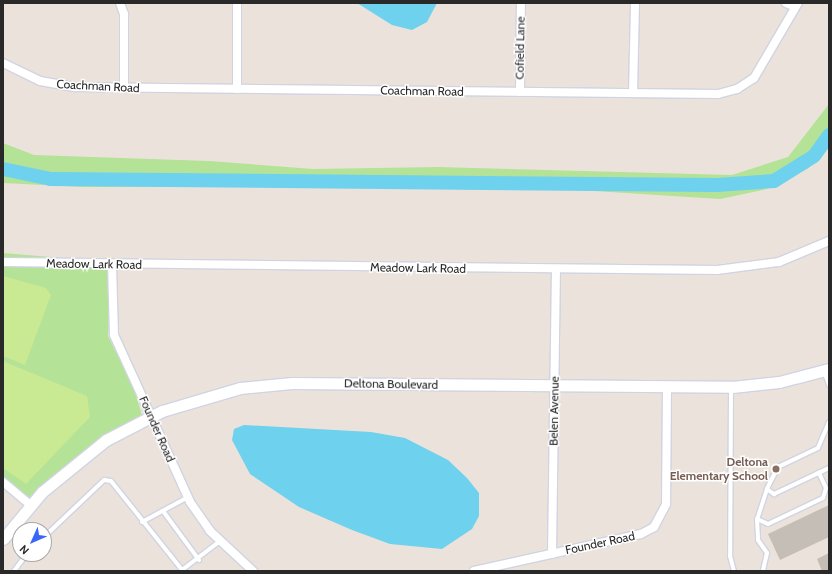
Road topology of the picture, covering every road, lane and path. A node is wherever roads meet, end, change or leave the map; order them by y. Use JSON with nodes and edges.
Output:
{"nodes":[{"id":1,"x":120,"y":3,"type":"edge"},
{"id":2,"x":237,"y":3,"type":"edge"},
{"id":3,"x":521,"y":3,"type":"edge"},
{"id":4,"x":635,"y":3,"type":"edge"},
{"id":5,"x":786,"y":3,"type":"edge"},
{"id":6,"x":796,"y":5,"type":"edge"},
{"id":7,"x":3,"y":63,"type":"edge"},
{"id":8,"x":124,"y":88,"type":"junction"},
{"id":9,"x":237,"y":89,"type":"junction"},
{"id":10,"x":520,"y":92,"type":"junction"},
{"id":11,"x":633,"y":93,"type":"junction"},
{"id":12,"x":829,"y":241,"type":"edge"},
{"id":13,"x":3,"y":262,"type":"edge"},
{"id":14,"x":112,"y":264,"type":"junction"},
{"id":15,"x":556,"y":269,"type":"junction"},
{"id":16,"x":826,"y":370,"type":"edge"},
{"id":17,"x":829,"y":385,"type":"edge"},
{"id":18,"x":555,"y":386,"type":"junction"},
{"id":19,"x":667,"y":387,"type":"junction"},
{"id":20,"x":731,"y":387,"type":"junction"},
{"id":21,"x":151,"y":416,"type":"junction"},
{"id":22,"x":829,"y":422,"type":"edge"},
{"id":23,"x":829,"y":468,"type":"edge"},
{"id":24,"x":820,"y":473,"type":"junction"},
{"id":25,"x":3,"y":482,"type":"edge"},
{"id":26,"x":767,"y":489,"type":"junction"},
{"id":27,"x":188,"y":498,"type":"junction"},
{"id":28,"x":30,"y":505,"type":"junction"},
{"id":29,"x":163,"y":511,"type":"junction"},
{"id":30,"x":757,"y":519,"type":"junction"},
{"id":31,"x":142,"y":522,"type":"junction"},
{"id":32,"x":52,"y":529,"type":"edge"},
{"id":33,"x":3,"y":539,"type":"edge"},
{"id":34,"x":220,"y":541,"type":"junction"},
{"id":35,"x":552,"y":554,"type":"junction"},
{"id":36,"x":199,"y":560,"type":"junction"},
{"id":37,"x":21,"y":562,"type":"edge"},
{"id":38,"x":14,"y":571,"type":"edge"},
{"id":39,"x":253,"y":571,"type":"edge"},
{"id":40,"x":474,"y":571,"type":"edge"},
{"id":41,"x":734,"y":571,"type":"edge"},
{"id":42,"x":763,"y":571,"type":"edge"}],
"edges":[{"from":1,"to":8,"type":"street"},
{"from":2,"to":9,"type":"street"},
{"from":3,"to":10,"type":"street","name":"Cofield Lane"},
{"from":4,"to":11,"type":"street"},
{"from":5,"to":6,"type":"street"},
{"from":6,"to":11,"type":"street","name":"Coachman Road"},
{"from":7,"to":8,"type":"street","name":"Coachman Road"},
{"from":8,"to":9,"type":"street","name":"Coachman Road"},
{"from":9,"to":10,"type":"street","name":"Coachman Road"},
{"from":10,"to":11,"type":"street","name":"Coachman Road"},
{"from":12,"to":15,"type":"street","name":"Meadow Lark Road"},
{"from":13,"to":14,"type":"street","name":"Meadow Lark Road"},
{"from":14,"to":15,"type":"street","name":"Meadow Lark Road"},
{"from":14,"to":21,"type":"street","name":"Founder Road"},
{"from":15,"to":18,"type":"street","name":"Belen Avenue"},
{"from":16,"to":17,"type":"lane"},
{"from":16,"to":20,"type":"main road","name":"Deltona Boulevard"},
{"from":18,"to":19,"type":"main road","name":"Deltona Boulevard"},
{"from":18,"to":21,"type":"main road","name":"Deltona Boulevard"},
{"from":18,"to":35,"type":"street","name":"Belen Avenue"},
{"from":19,"to":20,"type":"main road","name":"Deltona Boulevard"},
{"from":19,"to":35,"type":"street","name":"Founder Road"},
{"from":20,"to":41,"type":"lane"},
{"from":21,"to":27,"type":"street","name":"Founder Road"},
{"from":21,"to":28,"type":"main road","name":"Deltona Boulevard"},
{"from":22,"to":26,"type":"lane"},
{"from":23,"to":24,"type":"lane"},
{"from":24,"to":26,"type":"lane"},
{"from":24,"to":30,"type":"lane"},
{"from":25,"to":28,"type":"street"},
{"from":26,"to":30,"type":"lane"},
{"from":27,"to":29,"type":"lane"},
{"from":27,"to":34,"type":"street","name":"Founder Road"},
{"from":28,"to":33,"type":"main road","name":"Deltona Boulevard"},
{"from":29,"to":31,"type":"lane"},
{"from":29,"to":36,"type":"lane"},
{"from":30,"to":42,"type":"lane"},
{"from":31,"to":32,"type":"lane"},
{"from":31,"to":36,"type":"lane"},
{"from":34,"to":36,"type":"lane"},
{"from":34,"to":39,"type":"street","name":"Founder Road"},
{"from":35,"to":40,"type":"street","name":"Founder Road"},
{"from":37,"to":38,"type":"lane"}]}
